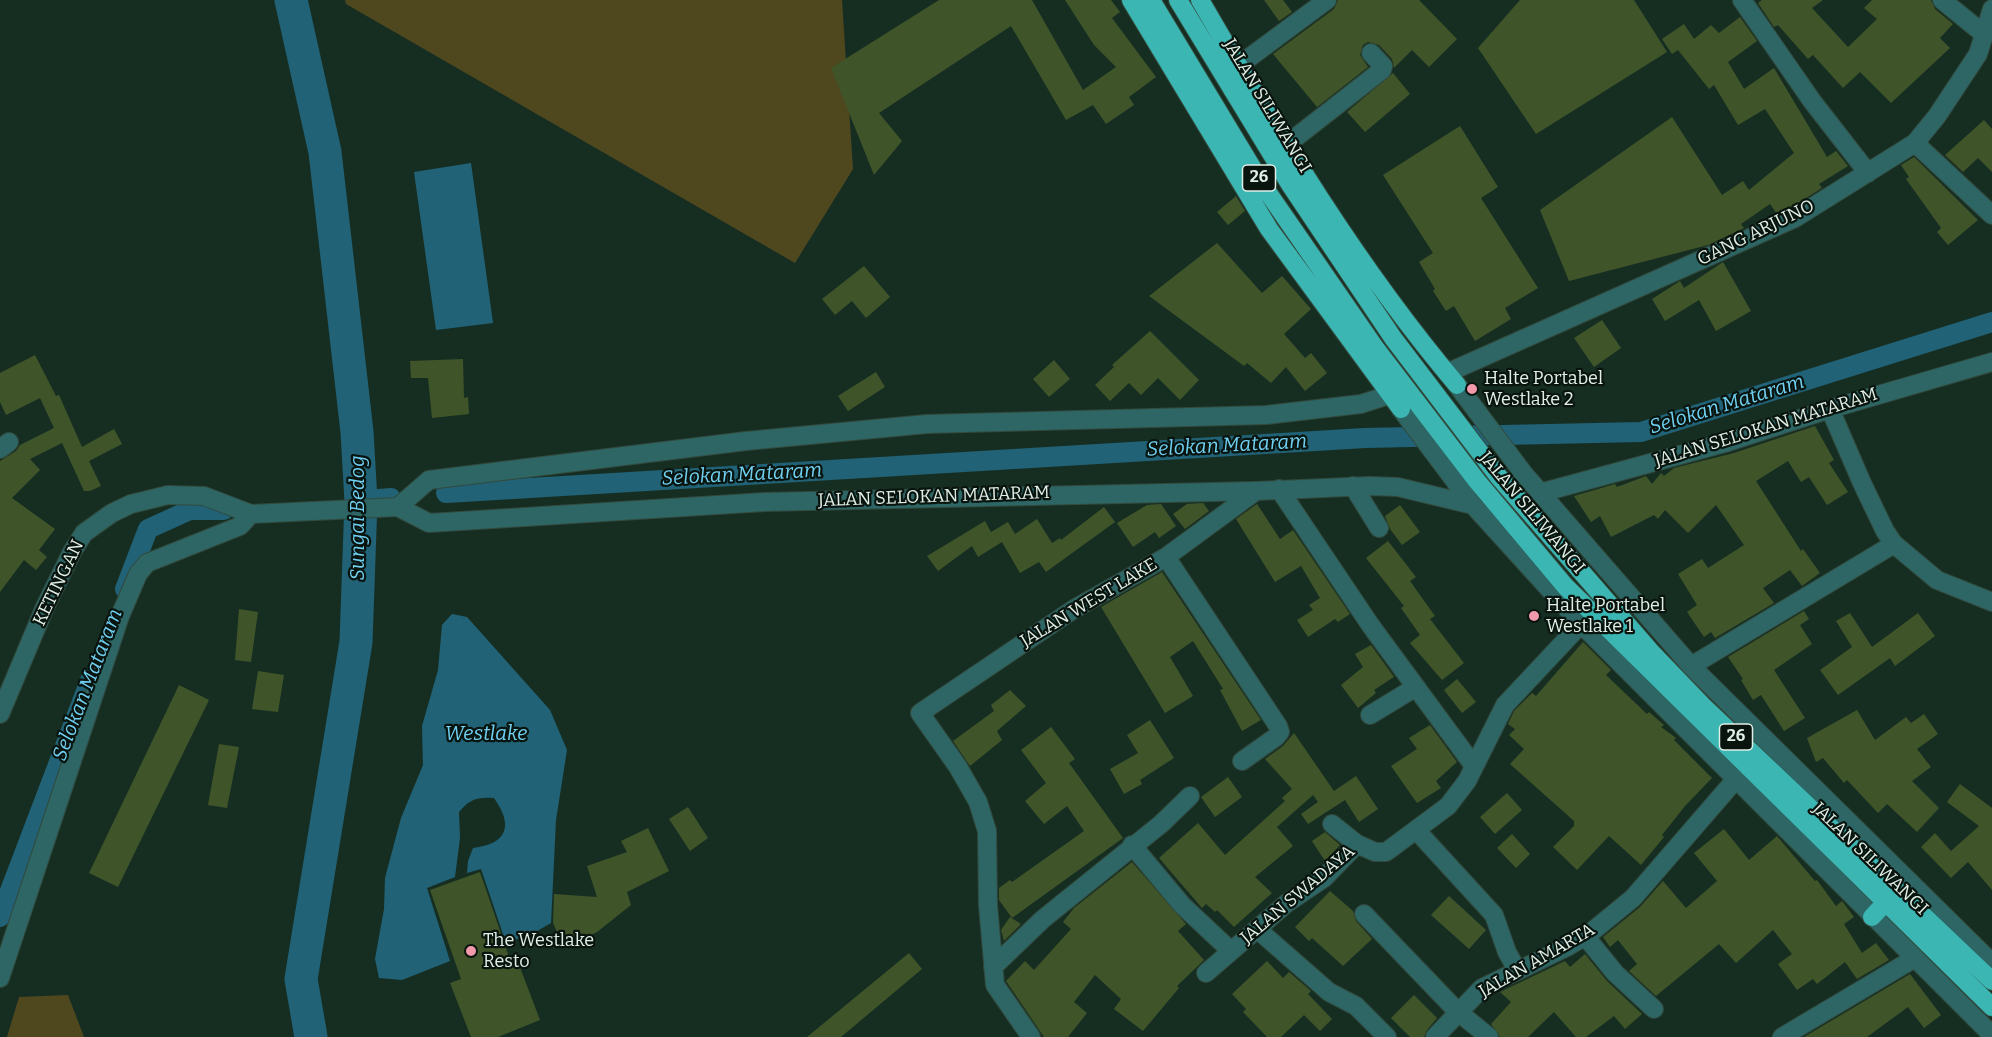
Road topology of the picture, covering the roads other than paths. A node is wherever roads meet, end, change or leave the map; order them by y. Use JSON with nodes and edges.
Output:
{"nodes":[{"id":1,"x":1131,"y":0,"type":"edge"},
{"id":2,"x":1151,"y":0,"type":"edge"},
{"id":3,"x":1178,"y":0,"type":"edge"},
{"id":4,"x":1200,"y":0,"type":"edge"},
{"id":5,"x":1327,"y":0,"type":"edge"},
{"id":6,"x":1742,"y":0,"type":"edge"},
{"id":7,"x":1942,"y":0,"type":"edge"},
{"id":8,"x":1992,"y":9,"type":"edge"},
{"id":9,"x":1197,"y":33,"type":"junction"},
{"id":10,"x":1984,"y":35,"type":"junction"},
{"id":11,"x":1178,"y":45,"type":"junction"},
{"id":12,"x":1371,"y":53,"type":"dead end"},
{"id":13,"x":1238,"y":66,"type":"junction"},
{"id":14,"x":1915,"y":143,"type":"junction"},
{"id":15,"x":1286,"y":145,"type":"junction"},
{"id":16,"x":1868,"y":173,"type":"junction"},
{"id":17,"x":1992,"y":216,"type":"edge"},
{"id":18,"x":1992,"y":362,"type":"edge"},
{"id":19,"x":1452,"y":379,"type":"junction"},
{"id":20,"x":1397,"y":402,"type":"junction"},
{"id":21,"x":1830,"y":409,"type":"junction"},
{"id":22,"x":1353,"y":486,"type":"junction"},
{"id":23,"x":1279,"y":489,"type":"junction"},
{"id":24,"x":1256,"y":491,"type":"junction"},
{"id":25,"x":1540,"y":493,"type":"junction"},
{"id":26,"x":1473,"y":504,"type":"junction"},
{"id":27,"x":391,"y":507,"type":"junction"},
{"id":28,"x":259,"y":514,"type":"junction"},
{"id":29,"x":1379,"y":528,"type":"dead end"},
{"id":30,"x":1894,"y":544,"type":"junction"},
{"id":31,"x":1166,"y":557,"type":"junction"},
{"id":32,"x":1992,"y":602,"type":"edge"},
{"id":33,"x":1581,"y":624,"type":"junction"},
{"id":34,"x":1691,"y":666,"type":"junction"},
{"id":35,"x":1416,"y":687,"type":"junction"},
{"id":36,"x":0,"y":714,"type":"edge"},
{"id":37,"x":1370,"y":715,"type":"dead end"},
{"id":38,"x":1242,"y":760,"type":"dead end"},
{"id":39,"x":1474,"y":766,"type":"junction"},
{"id":40,"x":1736,"y":779,"type":"junction"},
{"id":41,"x":1190,"y":796,"type":"dead end"},
{"id":42,"x":1332,"y":824,"type":"dead end"},
{"id":43,"x":1417,"y":831,"type":"junction"},
{"id":44,"x":1357,"y":844,"type":"junction"},
{"id":45,"x":1132,"y":845,"type":"junction"},
{"id":46,"x":1908,"y":891,"type":"junction"},
{"id":47,"x":1885,"y":903,"type":"junction"},
{"id":48,"x":1364,"y":914,"type":"dead end"},
{"id":49,"x":1872,"y":916,"type":"junction"},
{"id":50,"x":1257,"y":929,"type":"junction"},
{"id":51,"x":1585,"y":936,"type":"junction"},
{"id":52,"x":1231,"y":951,"type":"junction"},
{"id":53,"x":1915,"y":958,"type":"junction"},
{"id":54,"x":1992,"y":963,"type":"edge"},
{"id":55,"x":993,"y":968,"type":"junction"},
{"id":56,"x":1517,"y":970,"type":"junction"},
{"id":57,"x":1206,"y":973,"type":"dead end"},
{"id":58,"x":0,"y":978,"type":"edge"},
{"id":59,"x":1992,"y":981,"type":"edge"},
{"id":60,"x":1992,"y":1007,"type":"edge"},
{"id":61,"x":1654,"y":1009,"type":"dead end"},
{"id":62,"x":1458,"y":1011,"type":"junction"},
{"id":63,"x":1992,"y":1035,"type":"edge"},
{"id":64,"x":1031,"y":1037,"type":"edge"},
{"id":65,"x":1387,"y":1037,"type":"edge"},
{"id":66,"x":1435,"y":1037,"type":"edge"},
{"id":67,"x":1489,"y":1037,"type":"edge"},
{"id":68,"x":1782,"y":1037,"type":"edge"}],
"edges":[{"from":1,"to":20,"type":"highway"},
{"from":2,"to":11,"type":"highway","name":"JALAN SILIWANGI","number":"26"},
{"from":3,"to":9,"type":"highway","name":"JALAN SILIWANGI","number":"26"},
{"from":4,"to":13,"type":"highway"},
{"from":5,"to":13,"type":"street"},
{"from":6,"to":16,"type":"street"},
{"from":7,"to":10,"type":"street"},
{"from":8,"to":10,"type":"street","name":"GANG ARJUNO"},
{"from":9,"to":11,"type":"highway"},
{"from":9,"to":46,"type":"highway","name":"JALAN SILIWANGI","number":"26"},
{"from":10,"to":14,"type":"street","name":"GANG ARJUNO"},
{"from":11,"to":47,"type":"highway","name":"JALAN SILIWANGI","number":"26"},
{"from":12,"to":15,"type":"street"},
{"from":13,"to":15,"type":"highway"},
{"from":14,"to":16,"type":"street","name":"GANG ARJUNO"},
{"from":14,"to":17,"type":"street"},
{"from":15,"to":19,"type":"highway"},
{"from":16,"to":19,"type":"street","name":"GANG ARJUNO"},
{"from":18,"to":21,"type":"street","name":"JALAN SELOKAN MATARAM"},
{"from":19,"to":25,"type":"street"},
{"from":20,"to":26,"type":"street"},
{"from":20,"to":27,"type":"street"},
{"from":21,"to":25,"type":"street","name":"JALAN SELOKAN MATARAM"},
{"from":21,"to":30,"type":"street"},
{"from":22,"to":23,"type":"street","name":"JALAN SELOKAN MATARAM"},
{"from":22,"to":26,"type":"street","name":"JALAN SELOKAN MATARAM"},
{"from":22,"to":29,"type":"street"},
{"from":23,"to":24,"type":"street","name":"JALAN SELOKAN MATARAM"},
{"from":23,"to":35,"type":"street"},
{"from":24,"to":27,"type":"street","name":"JALAN SELOKAN MATARAM"},
{"from":24,"to":31,"type":"street","name":"JALAN WEST LAKE"},
{"from":25,"to":34,"type":"street"},
{"from":26,"to":33,"type":"street"},
{"from":27,"to":28,"type":"street"},
{"from":28,"to":36,"type":"street","name":"KETINGAN"},
{"from":28,"to":58,"type":"street"},
{"from":30,"to":32,"type":"street"},
{"from":30,"to":34,"type":"street"},
{"from":31,"to":38,"type":"street"},
{"from":31,"to":55,"type":"street","name":"JALAN WEST LAKE"},
{"from":33,"to":39,"type":"street","name":"JALAN SWADAYA"},
{"from":33,"to":40,"type":"street"},
{"from":34,"to":46,"type":"street"},
{"from":35,"to":37,"type":"street"},
{"from":35,"to":39,"type":"street"},
{"from":39,"to":43,"type":"street","name":"JALAN SWADAYA"},
{"from":40,"to":49,"type":"street"},
{"from":40,"to":51,"type":"street","name":"JALAN AMARTA"},
{"from":41,"to":45,"type":"street"},
{"from":42,"to":44,"type":"street"},
{"from":43,"to":44,"type":"street","name":"JALAN SWADAYA"},
{"from":43,"to":56,"type":"street"},
{"from":44,"to":50,"type":"street","name":"JALAN SWADAYA"},
{"from":45,"to":52,"type":"street","name":"JALAN SWADAYA"},
{"from":45,"to":55,"type":"street"},
{"from":46,"to":54,"type":"street"},
{"from":46,"to":59,"type":"highway","name":"JALAN SILIWANGI","number":"26"},
{"from":47,"to":49,"type":"highway"},
{"from":47,"to":60,"type":"highway","name":"JALAN SILIWANGI","number":"26"},
{"from":48,"to":62,"type":"street"},
{"from":49,"to":53,"type":"street"},
{"from":50,"to":52,"type":"street","name":"JALAN SWADAYA"},
{"from":50,"to":65,"type":"street"},
{"from":51,"to":56,"type":"street","name":"JALAN AMARTA"},
{"from":51,"to":61,"type":"street"},
{"from":52,"to":57,"type":"street"},
{"from":53,"to":63,"type":"street"},
{"from":53,"to":68,"type":"street"},
{"from":55,"to":64,"type":"street"},
{"from":56,"to":62,"type":"street","name":"JALAN AMARTA"},
{"from":62,"to":66,"type":"street","name":"JALAN AMARTA"},
{"from":62,"to":67,"type":"street"}]}
